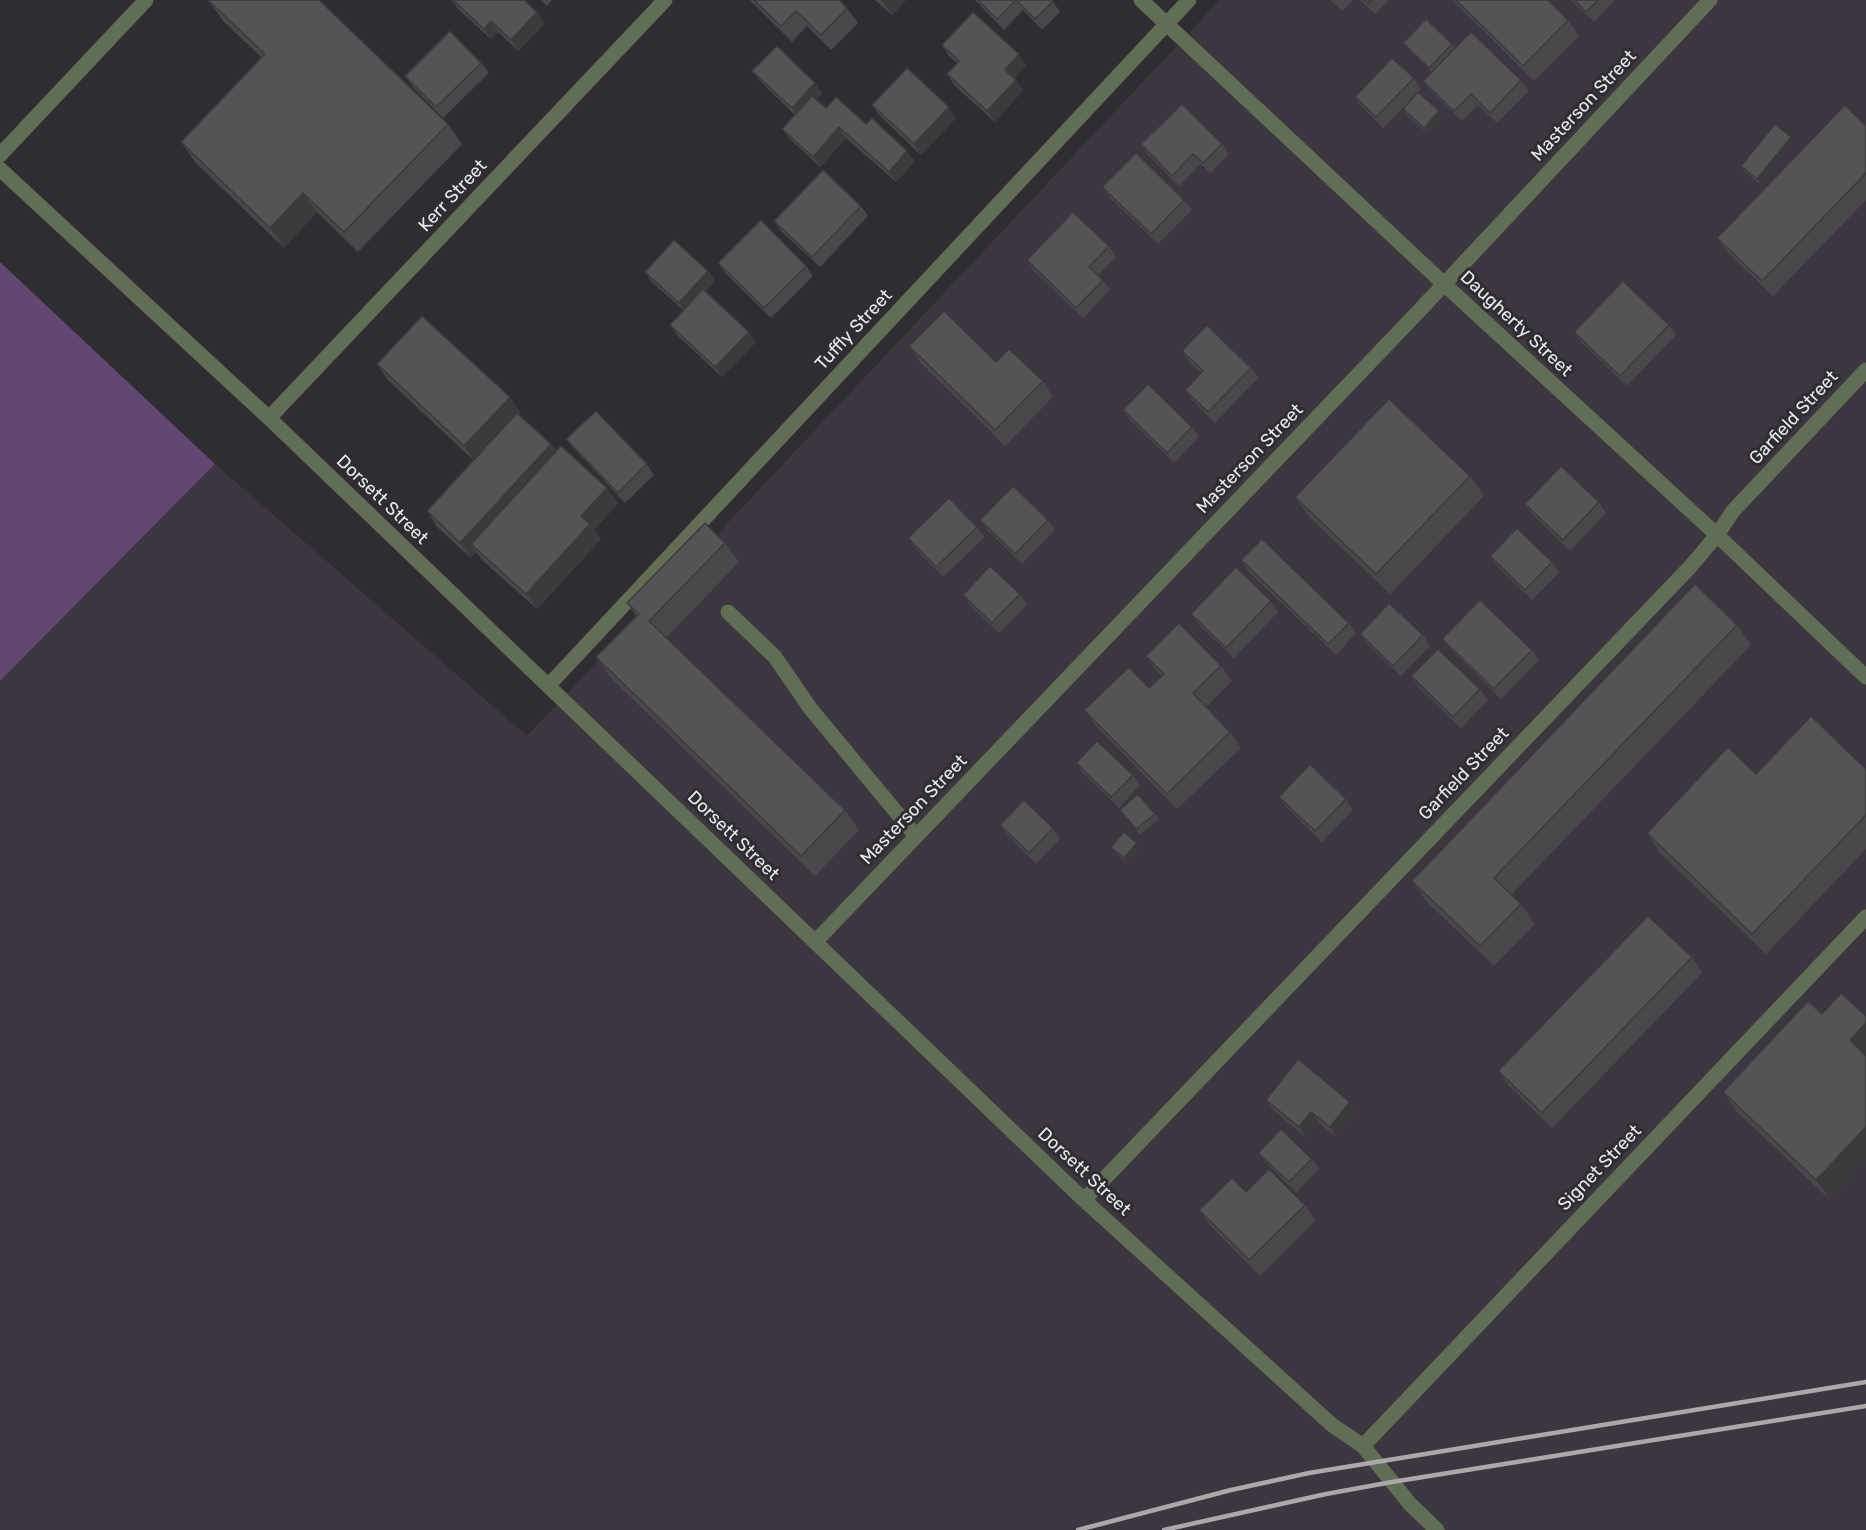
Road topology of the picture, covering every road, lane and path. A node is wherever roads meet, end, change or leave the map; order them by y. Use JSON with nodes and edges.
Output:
{"nodes":[{"id":1,"x":146,"y":0,"type":"edge"},
{"id":2,"x":665,"y":0,"type":"edge"},
{"id":3,"x":1141,"y":0,"type":"edge"},
{"id":4,"x":1189,"y":0,"type":"edge"},
{"id":5,"x":1710,"y":0,"type":"edge"},
{"id":6,"x":1166,"y":25,"type":"junction"},
{"id":7,"x":0,"y":155,"type":"edge"},
{"id":8,"x":0,"y":169,"type":"edge"},
{"id":9,"x":1444,"y":284,"type":"junction"},
{"id":10,"x":1866,"y":370,"type":"edge"},
{"id":11,"x":269,"y":418,"type":"junction"},
{"id":12,"x":1717,"y":535,"type":"junction"},
{"id":13,"x":728,"y":612,"type":"dead end"},
{"id":14,"x":1866,"y":677,"type":"edge"},
{"id":15,"x":548,"y":686,"type":"junction"},
{"id":16,"x":916,"y":836,"type":"junction"},
{"id":17,"x":1866,"y":917,"type":"edge"},
{"id":18,"x":814,"y":942,"type":"junction"},
{"id":19,"x":1084,"y":1200,"type":"junction"},
{"id":20,"x":1363,"y":1446,"type":"junction"},
{"id":21,"x":1437,"y":1530,"type":"edge"}],
"edges":[{"from":1,"to":7,"type":"street"},
{"from":2,"to":11,"type":"street","name":"Kerr Street"},
{"from":3,"to":6,"type":"street","name":"Daugherty Street"},
{"from":4,"to":6,"type":"street","name":"Tuffly Street"},
{"from":5,"to":9,"type":"street","name":"Masterson Street"},
{"from":6,"to":9,"type":"street","name":"Daugherty Street"},
{"from":6,"to":15,"type":"street","name":"Tuffly Street"},
{"from":8,"to":11,"type":"street","name":"Dorsett Street"},
{"from":9,"to":12,"type":"street","name":"Daugherty Street"},
{"from":9,"to":16,"type":"street","name":"Masterson Street"},
{"from":10,"to":12,"type":"street","name":"Garfield Street"},
{"from":11,"to":15,"type":"street","name":"Dorsett Street"},
{"from":12,"to":14,"type":"street","name":"Daugherty Street"},
{"from":12,"to":19,"type":"street","name":"Garfield Street"},
{"from":13,"to":16,"type":"street"},
{"from":15,"to":18,"type":"street","name":"Dorsett Street"},
{"from":16,"to":18,"type":"street","name":"Masterson Street"},
{"from":17,"to":20,"type":"street","name":"Signet Street"},
{"from":18,"to":19,"type":"street","name":"Dorsett Street"},
{"from":19,"to":20,"type":"street","name":"Dorsett Street"},
{"from":20,"to":21,"type":"street","name":"Dorsett Street"}]}
